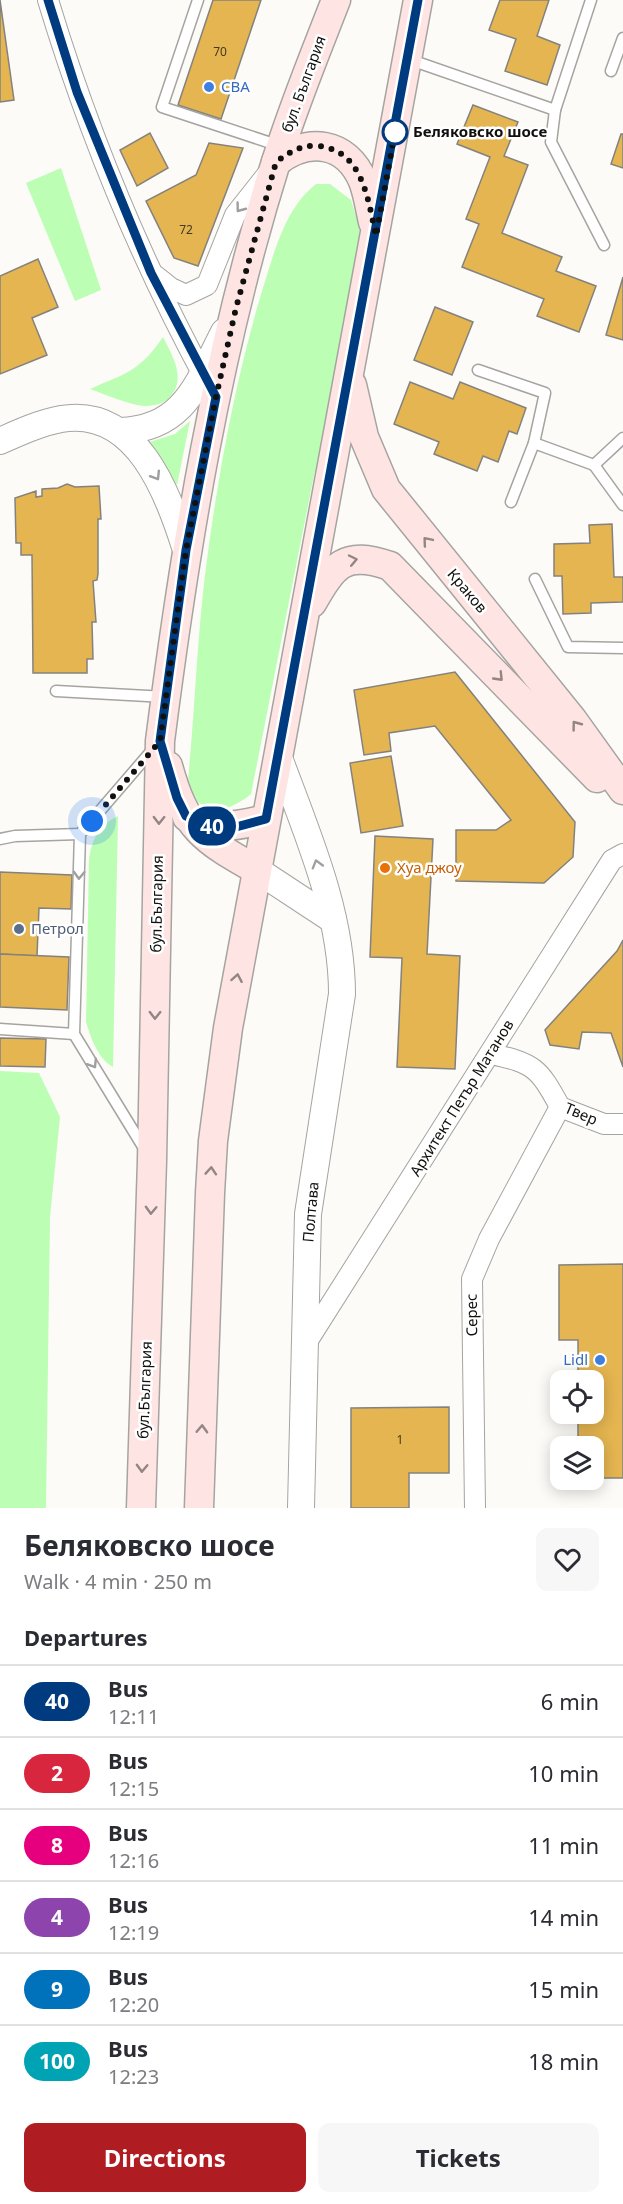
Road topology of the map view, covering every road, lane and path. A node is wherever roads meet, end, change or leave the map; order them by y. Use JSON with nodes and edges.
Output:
{"nodes":[{"id":1,"x":48,"y":0,"type":"edge"},
{"id":2,"x":198,"y":0,"type":"edge"},
{"id":3,"x":336,"y":0,"type":"edge"},
{"id":4,"x":418,"y":0,"type":"edge"},
{"id":5,"x":591,"y":0,"type":"edge"},
{"id":6,"x":623,"y":38,"type":"edge"},
{"id":7,"x":408,"y":59,"type":"junction"},
{"id":8,"x":612,"y":71,"type":"dead end"},
{"id":9,"x":555,"y":110,"type":"junction"},
{"id":10,"x":279,"y":154,"type":"junction"},
{"id":11,"x":376,"y":236,"type":"junction"},
{"id":12,"x":604,"y":245,"type":"dead end"},
{"id":13,"x":151,"y":273,"type":"junction"},
{"id":14,"x":236,"y":308,"type":"joint"},
{"id":15,"x":478,"y":370,"type":"dead end"},
{"id":16,"x":350,"y":373,"type":"junction"},
{"id":17,"x":209,"y":385,"type":"junction"},
{"id":18,"x":120,"y":431,"type":"junction"},
{"id":19,"x":623,"y":438,"type":"edge"},
{"id":20,"x":0,"y":441,"type":"edge"},
{"id":21,"x":534,"y":443,"type":"junction"},
{"id":22,"x":594,"y":465,"type":"junction"},
{"id":23,"x":511,"y":502,"type":"dead end"},
{"id":24,"x":623,"y":506,"type":"edge"},
{"id":25,"x":186,"y":550,"type":"junction"},
{"id":26,"x":535,"y":579,"type":"dead end"},
{"id":27,"x":303,"y":618,"type":"junction"},
{"id":28,"x":623,"y":648,"type":"edge"},
{"id":29,"x":56,"y":691,"type":"dead end"},
{"id":30,"x":166,"y":697,"type":"junction"},
{"id":31,"x":160,"y":741,"type":"junction"},
{"id":32,"x":278,"y":755,"type":"junction"},
{"id":33,"x":623,"y":790,"type":"edge"},
{"id":34,"x":623,"y":806,"type":"edge"},
{"id":35,"x":186,"y":816,"type":"junction"},
{"id":36,"x":266,"y":819,"type":"junction"},
{"id":37,"x":80,"y":834,"type":"junction"},
{"id":38,"x":0,"y":839,"type":"edge"},
{"id":39,"x":623,"y":854,"type":"edge"},
{"id":40,"x":256,"y":870,"type":"junction"},
{"id":41,"x":333,"y":920,"type":"junction"},
{"id":42,"x":0,"y":1029,"type":"edge"},
{"id":43,"x":74,"y":1034,"type":"junction"},
{"id":44,"x":491,"y":1054,"type":"junction"},
{"id":45,"x":560,"y":1107,"type":"junction"},
{"id":46,"x":623,"y":1124,"type":"edge"},
{"id":47,"x":152,"y":1161,"type":"junction"},
{"id":48,"x":305,"y":1345,"type":"junction"},
{"id":49,"x":141,"y":1508,"type":"edge"},
{"id":50,"x":199,"y":1508,"type":"edge"},
{"id":51,"x":301,"y":1508,"type":"edge"},
{"id":52,"x":475,"y":1508,"type":"edge"}],
"edges":[{"from":1,"to":13,"type":"street"},
{"from":2,"to":10,"type":"lane"},
{"from":3,"to":10,"type":"main road","name":"бул. България"},
{"from":4,"to":7,"type":"main road"},
{"from":5,"to":9,"type":"lane"},
{"from":6,"to":8,"type":"lane"},
{"from":7,"to":9,"type":"lane"},
{"from":7,"to":11,"type":"main road"},
{"from":9,"to":12,"type":"lane"},
{"from":10,"to":11,"type":"main road"},
{"from":10,"to":13,"type":"street","one_way":true},
{"from":10,"to":14,"type":"main road","name":"бул. България"},
{"from":11,"to":16,"type":"main road"},
{"from":13,"to":17,"type":"street"},
{"from":14,"to":17,"type":"main road","name":"бул.България"},
{"from":15,"to":21,"type":"lane"},
{"from":16,"to":27,"type":"main road"},
{"from":33,"to":16,"type":"main road","name":"Краков","one_way":true},
{"from":17,"to":18,"type":"street"},
{"from":17,"to":25,"type":"main road","name":"бул.България"},
{"from":18,"to":20,"type":"street"},
{"from":18,"to":25,"type":"street","one_way":true},
{"from":19,"to":22,"type":"lane"},
{"from":21,"to":22,"type":"lane"},
{"from":21,"to":23,"type":"lane"},
{"from":22,"to":24,"type":"lane"},
{"from":25,"to":30,"type":"main road","name":"бул.България"},
{"from":26,"to":28,"type":"lane"},
{"from":27,"to":32,"type":"main road"},
{"from":27,"to":34,"type":"main road","one_way":true},
{"from":29,"to":30,"type":"lane"},
{"from":30,"to":31,"type":"main road","name":"бул.България"},
{"from":31,"to":35,"type":"main road"},
{"from":31,"to":37,"type":"lane"},
{"from":31,"to":47,"type":"main road","name":"бул.България","one_way":true},
{"from":32,"to":36,"type":"main road"},
{"from":41,"to":32,"type":"street","name":"Полтава","one_way":true},
{"from":35,"to":36,"type":"main road"},
{"from":35,"to":40,"type":"main road"},
{"from":36,"to":40,"type":"main road"},
{"from":37,"to":38,"type":"lane"},
{"from":37,"to":43,"type":"lane","one_way":true},
{"from":39,"to":44,"type":"street","name":"Архитект Петър Матанов"},
{"from":40,"to":41,"type":"street"},
{"from":50,"to":40,"type":"main road","one_way":true},
{"from":41,"to":48,"type":"street","name":"Полтава"},
{"from":42,"to":43,"type":"lane"},
{"from":43,"to":47,"type":"lane","one_way":true},
{"from":44,"to":45,"type":"street","name":"Твер"},
{"from":44,"to":48,"type":"street","name":"Архитект Петър Матанов"},
{"from":45,"to":46,"type":"street","name":"Твер"},
{"from":45,"to":52,"type":"street","name":"Серес"},
{"from":47,"to":49,"type":"main road","name":"бул.България","one_way":true},
{"from":48,"to":51,"type":"street","name":"Полтава"}]}
